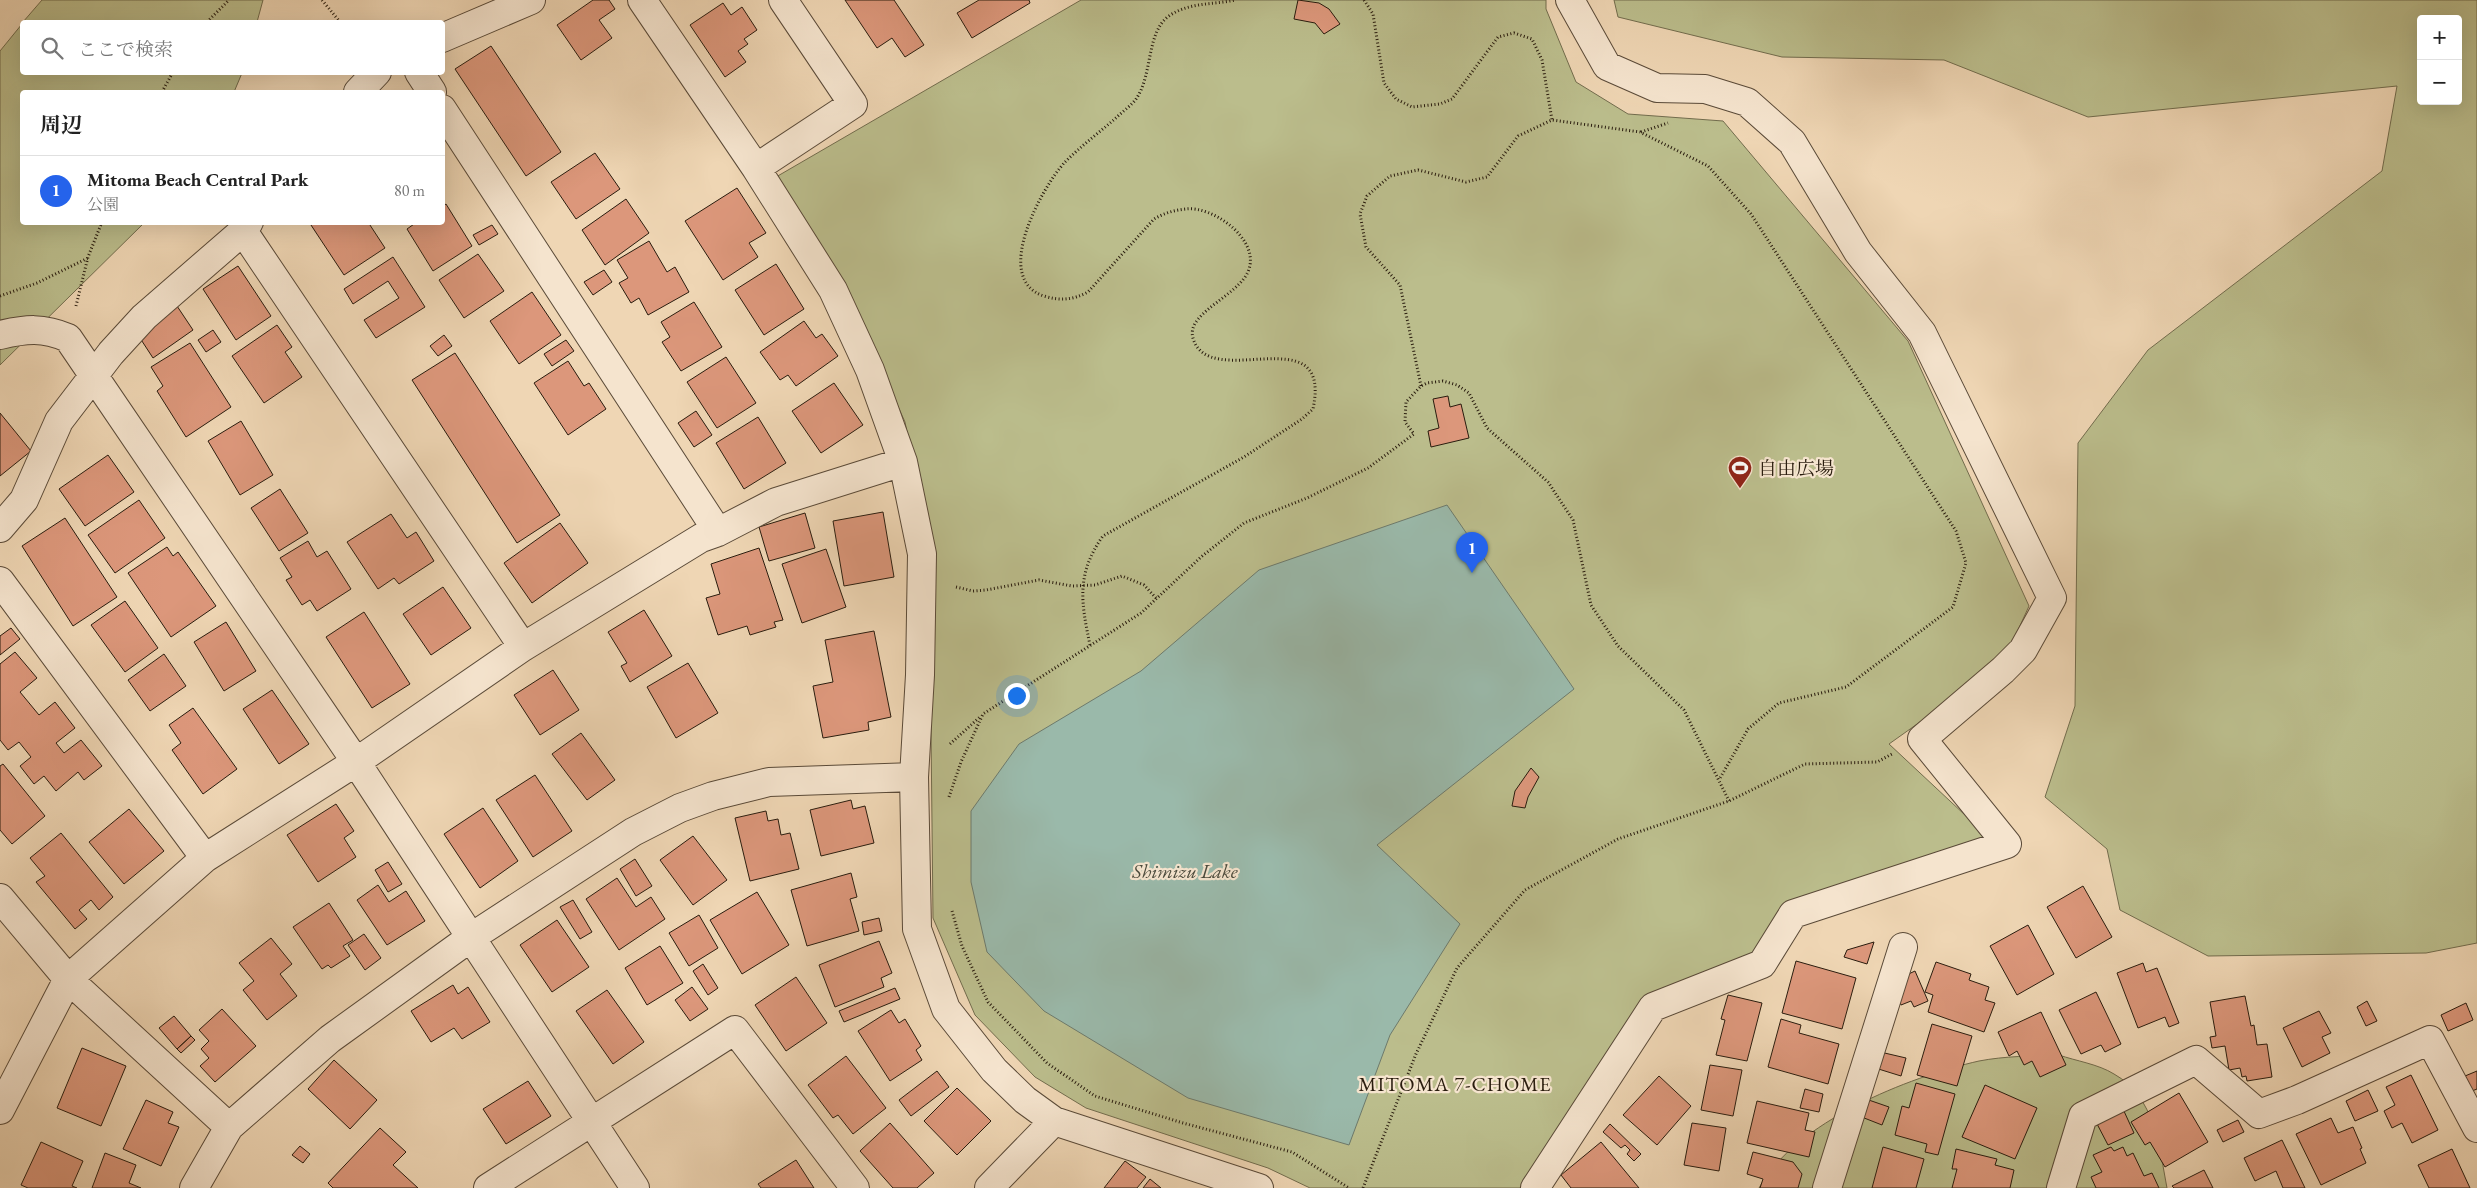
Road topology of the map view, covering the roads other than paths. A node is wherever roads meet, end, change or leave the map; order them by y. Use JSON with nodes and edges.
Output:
{"nodes":[{"id":1,"x":531,"y":0,"type":"edge"},
{"id":2,"x":642,"y":0,"type":"edge"},
{"id":3,"x":783,"y":0,"type":"edge"},
{"id":4,"x":1570,"y":0,"type":"edge"},
{"id":5,"x":445,"y":37,"type":"edge"},
{"id":6,"x":374,"y":75,"type":"edge"},
{"id":7,"x":421,"y":75,"type":"edge"},
{"id":8,"x":360,"y":90,"type":"edge"},
{"id":9,"x":431,"y":90,"type":"edge"},
{"id":10,"x":445,"y":114,"type":"edge"},
{"id":11,"x":756,"y":168,"type":"junction"},
{"id":12,"x":246,"y":227,"type":"edge"},
{"id":13,"x":0,"y":335,"type":"edge"},
{"id":14,"x":94,"y":377,"type":"junction"},
{"id":15,"x":903,"y":462,"type":"junction"},
{"id":16,"x":0,"y":528,"type":"edge"},
{"id":17,"x":718,"y":532,"type":"junction"},
{"id":18,"x":0,"y":581,"type":"edge"},
{"id":19,"x":523,"y":647,"type":"junction"},
{"id":20,"x":356,"y":762,"type":"junction"},
{"id":21,"x":914,"y":777,"type":"junction"},
{"id":22,"x":205,"y":858,"type":"junction"},
{"id":23,"x":0,"y":898,"type":"edge"},
{"id":24,"x":470,"y":938,"type":"junction"},
{"id":25,"x":1903,"y":947,"type":"dead end"},
{"id":26,"x":68,"y":979,"type":"junction"},
{"id":27,"x":0,"y":1110,"type":"edge"},
{"id":28,"x":591,"y":1121,"type":"junction"},
{"id":29,"x":1054,"y":1121,"type":"junction"},
{"id":30,"x":229,"y":1127,"type":"junction"},
{"id":31,"x":2477,"y":1128,"type":"edge"},
{"id":32,"x":194,"y":1188,"type":"edge"},
{"id":33,"x":488,"y":1188,"type":"edge"},
{"id":34,"x":635,"y":1188,"type":"edge"},
{"id":35,"x":855,"y":1188,"type":"edge"},
{"id":36,"x":989,"y":1188,"type":"edge"},
{"id":37,"x":1259,"y":1188,"type":"edge"},
{"id":38,"x":1535,"y":1188,"type":"edge"},
{"id":39,"x":1827,"y":1188,"type":"edge"},
{"id":40,"x":2060,"y":1188,"type":"edge"}],
"edges":[{"from":1,"to":5,"type":"street"},
{"from":2,"to":11,"type":"street"},
{"from":3,"to":11,"type":"street"},
{"from":4,"to":38,"type":"street"},
{"from":6,"to":8,"type":"street"},
{"from":7,"to":9,"type":"street"},
{"from":10,"to":17,"type":"street"},
{"from":11,"to":15,"type":"street"},
{"from":12,"to":14,"type":"street"},
{"from":12,"to":19,"type":"street"},
{"from":13,"to":14,"type":"street"},
{"from":14,"to":16,"type":"street"},
{"from":14,"to":20,"type":"street"},
{"from":15,"to":17,"type":"street"},
{"from":15,"to":21,"type":"street"},
{"from":17,"to":19,"type":"street"},
{"from":18,"to":22,"type":"street"},
{"from":19,"to":20,"type":"street"},
{"from":20,"to":22,"type":"street"},
{"from":20,"to":24,"type":"street"},
{"from":21,"to":24,"type":"street"},
{"from":21,"to":29,"type":"street"},
{"from":22,"to":26,"type":"street"},
{"from":23,"to":26,"type":"street"},
{"from":24,"to":28,"type":"street"},
{"from":24,"to":30,"type":"street"},
{"from":25,"to":39,"type":"street"},
{"from":26,"to":27,"type":"street"},
{"from":26,"to":30,"type":"street"},
{"from":28,"to":33,"type":"street"},
{"from":28,"to":34,"type":"street"},
{"from":28,"to":35,"type":"street"},
{"from":29,"to":36,"type":"street"},
{"from":29,"to":37,"type":"street"},
{"from":30,"to":32,"type":"street"},
{"from":31,"to":40,"type":"street"}]}
